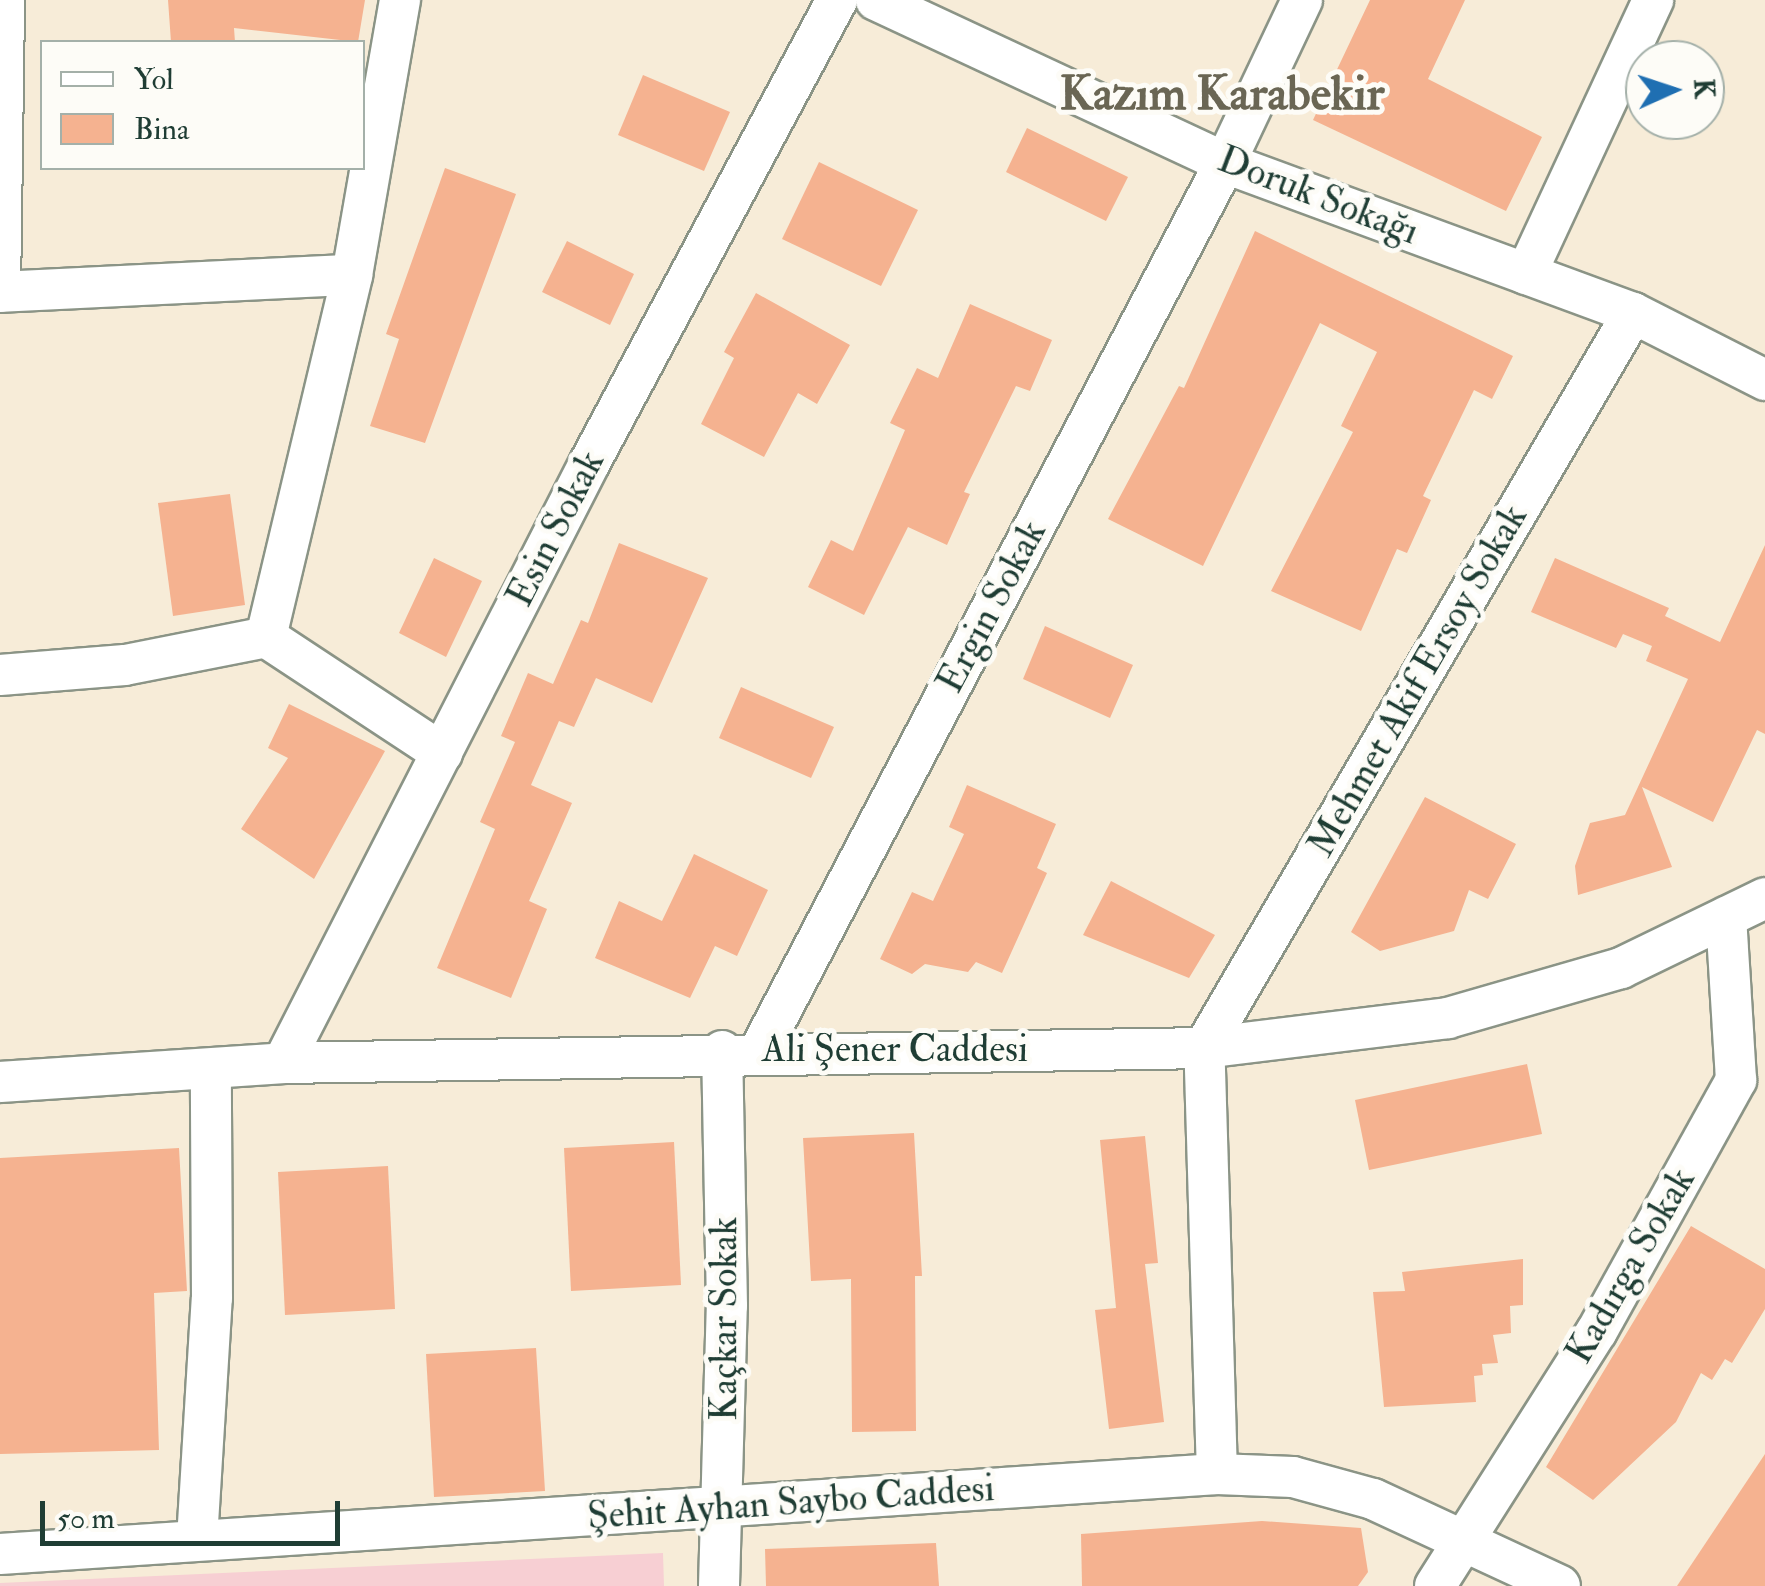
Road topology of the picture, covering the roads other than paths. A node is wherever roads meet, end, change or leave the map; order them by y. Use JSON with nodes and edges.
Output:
{"nodes":[{"id":1,"x":400,"y":0,"type":"edge"},
{"id":2,"x":837,"y":0,"type":"edge"},
{"id":3,"x":876,"y":0,"type":"edge"},
{"id":4,"x":1302,"y":0,"type":"edge"},
{"id":5,"x":1653,"y":0,"type":"edge"},
{"id":6,"x":3,"y":12,"type":"edge"},
{"id":7,"x":1225,"y":163,"type":"junction"},
{"id":8,"x":1526,"y":274,"type":"junction"},
{"id":9,"x":352,"y":275,"type":"junction"},
{"id":10,"x":0,"y":292,"type":"edge"},
{"id":11,"x":1633,"y":313,"type":"junction"},
{"id":12,"x":1765,"y":380,"type":"edge"},
{"id":13,"x":266,"y":637,"type":"junction"},
{"id":14,"x":0,"y":675,"type":"edge"},
{"id":15,"x":442,"y":752,"type":"junction"},
{"id":16,"x":1765,"y":898,"type":"edge"},
{"id":17,"x":1726,"y":917,"type":"junction"},
{"id":18,"x":1204,"y":1048,"type":"junction"},
{"id":19,"x":741,"y":1052,"type":"junction"},
{"id":20,"x":283,"y":1063,"type":"junction"},
{"id":21,"x":210,"y":1069,"type":"junction"},
{"id":22,"x":0,"y":1082,"type":"edge"},
{"id":23,"x":1218,"y":1474,"type":"junction"},
{"id":24,"x":722,"y":1508,"type":"junction"},
{"id":25,"x":1467,"y":1539,"type":"junction"},
{"id":26,"x":197,"y":1540,"type":"junction"},
{"id":27,"x":0,"y":1554,"type":"edge"},
{"id":28,"x":720,"y":1586,"type":"edge"},
{"id":29,"x":1435,"y":1586,"type":"edge"},
{"id":30,"x":1560,"y":1586,"type":"edge"}],
"edges":[{"from":1,"to":9,"type":"street"},
{"from":2,"to":15,"type":"street","name":"Esin Sokak"},
{"from":3,"to":7,"type":"street","name":"Doruk Sokağı"},
{"from":4,"to":7,"type":"street","name":"Ergin Sokak"},
{"from":5,"to":8,"type":"street"},
{"from":6,"to":10,"type":"street"},
{"from":7,"to":8,"type":"street","name":"Doruk Sokağı"},
{"from":7,"to":19,"type":"street","name":"Ergin Sokak"},
{"from":8,"to":11,"type":"street","name":"Doruk Sokağı"},
{"from":9,"to":10,"type":"street"},
{"from":9,"to":13,"type":"street"},
{"from":11,"to":12,"type":"street","name":"Doruk Sokağı"},
{"from":11,"to":18,"type":"street","name":"Mehmet Akif Ersoy Sokak"},
{"from":13,"to":14,"type":"street"},
{"from":13,"to":15,"type":"street"},
{"from":15,"to":20,"type":"street","name":"Esin Sokak"},
{"from":16,"to":17,"type":"street","name":"Ali Şener Caddesi"},
{"from":17,"to":18,"type":"street","name":"Ali Şener Caddesi"},
{"from":17,"to":25,"type":"street","name":"Kadırga Sokak"},
{"from":18,"to":19,"type":"street","name":"Ali Şener Caddesi"},
{"from":18,"to":23,"type":"street"},
{"from":19,"to":20,"type":"street","name":"Ali Şener Caddesi"},
{"from":19,"to":24,"type":"street","name":"Kaçkar Sokak"},
{"from":20,"to":21,"type":"street","name":"Ali Şener Caddesi"},
{"from":21,"to":22,"type":"street","name":"Ali Şener Caddesi"},
{"from":21,"to":26,"type":"street"},
{"from":23,"to":24,"type":"street","name":"Şehit Ayhan Saybo Caddesi"},
{"from":23,"to":25,"type":"street","name":"Şehit Ayhan Saybo Caddesi"},
{"from":24,"to":26,"type":"street","name":"Şehit Ayhan Saybo Caddesi"},
{"from":24,"to":28,"type":"street","name":"Kaçkar Sokak"},
{"from":25,"to":29,"type":"street","name":"Kadırga Sokak"},
{"from":25,"to":30,"type":"street","name":"Şehit Ayhan Saybo Caddesi"},
{"from":26,"to":27,"type":"street","name":"Şehit Ayhan Saybo Caddesi"}]}
